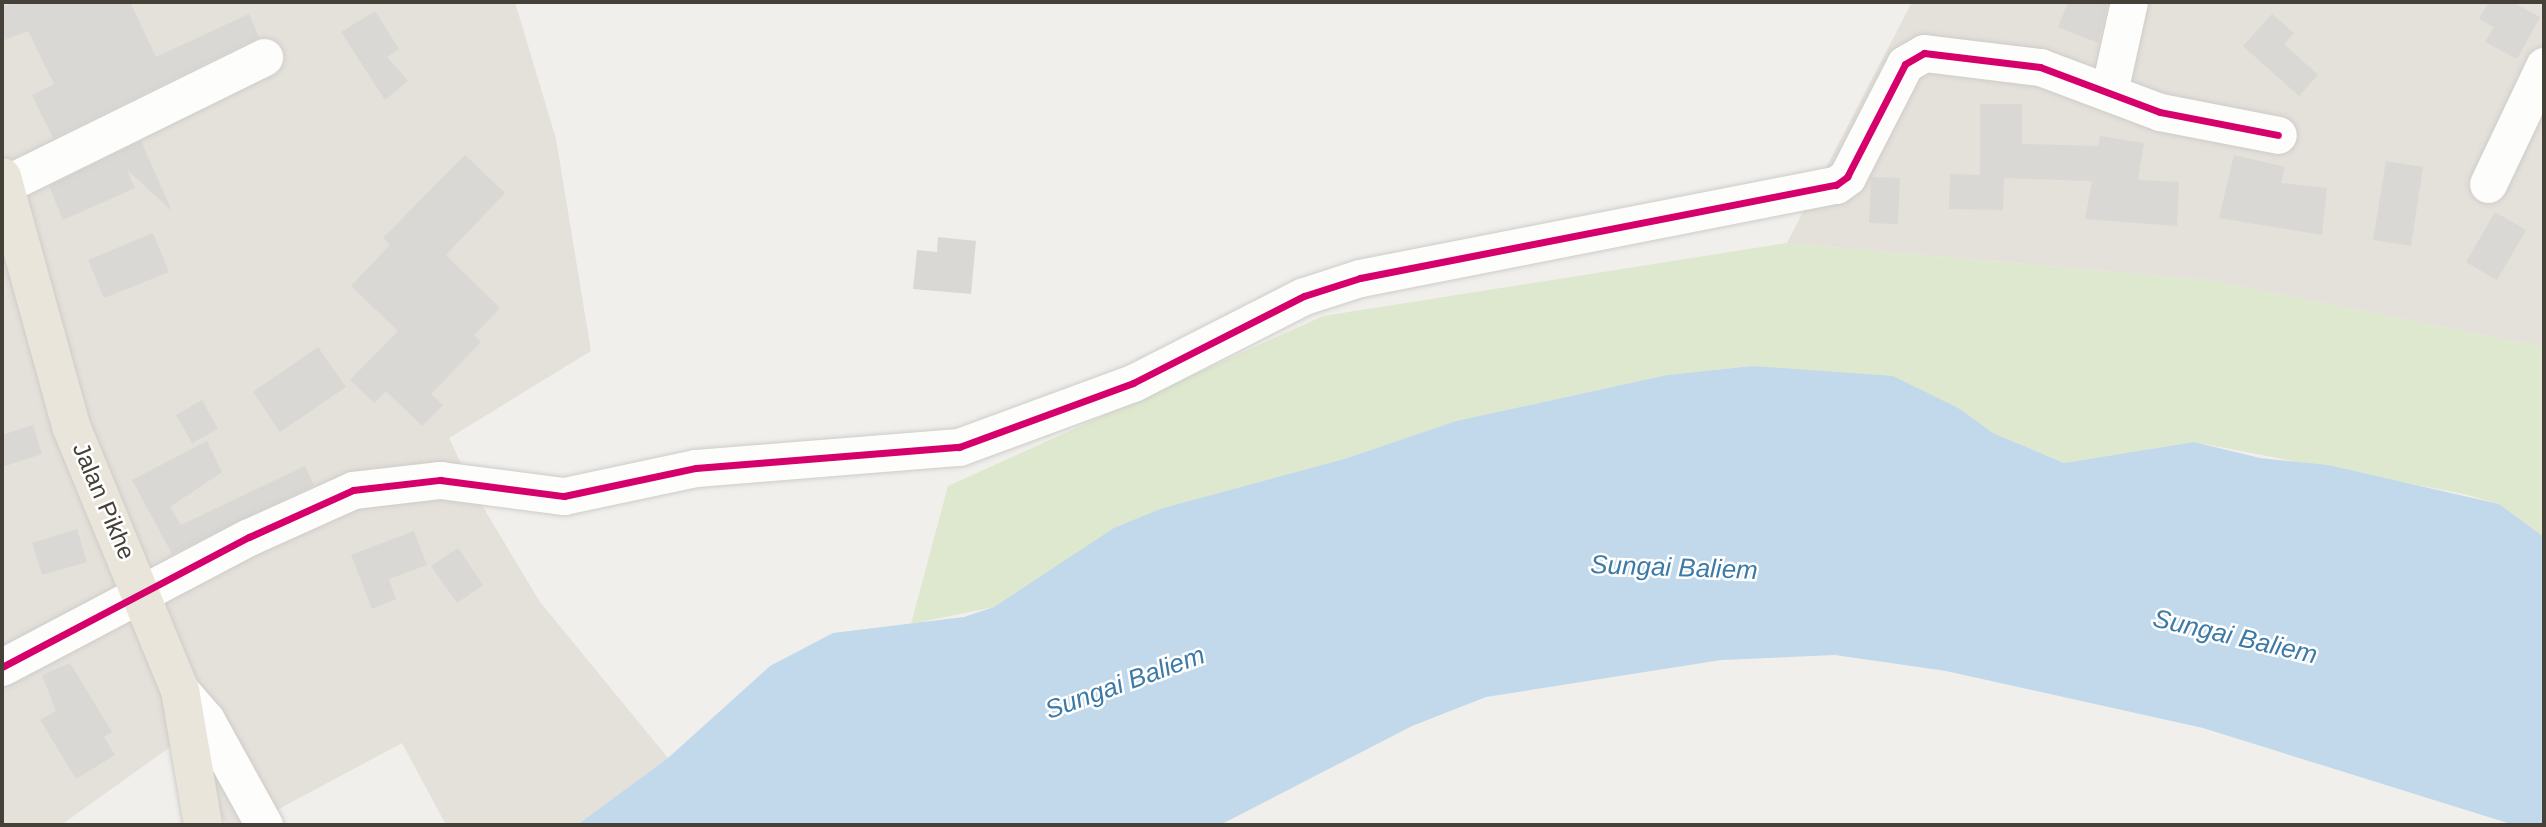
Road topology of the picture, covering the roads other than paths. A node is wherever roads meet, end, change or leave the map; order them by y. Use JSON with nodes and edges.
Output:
{"nodes":[{"id":1,"x":2129,"y":2,"type":"edge"},
{"id":2,"x":264,"y":57,"type":"dead end"},
{"id":3,"x":2544,"y":66,"type":"edge"},
{"id":4,"x":2109,"y":92,"type":"junction"},
{"id":5,"x":2278,"y":135,"type":"dead end"},
{"id":6,"x":3,"y":181,"type":"edge"},
{"id":7,"x":2488,"y":184,"type":"dead end"},
{"id":8,"x":144,"y":593,"type":"junction"},
{"id":9,"x":2,"y":667,"type":"edge"},
{"id":10,"x":180,"y":690,"type":"junction"},
{"id":11,"x":203,"y":825,"type":"edge"},
{"id":12,"x":264,"y":825,"type":"edge"}],
"edges":[{"from":1,"to":4,"type":"street"},
{"from":2,"to":6,"type":"street"},
{"from":3,"to":7,"type":"street"},
{"from":4,"to":5,"type":"street"},
{"from":4,"to":8,"type":"street"},
{"from":6,"to":8,"type":"highway","name":"Jalan Pikhe"},
{"from":8,"to":9,"type":"street"},
{"from":8,"to":10,"type":"highway","name":"Jalan Pikhe"},
{"from":10,"to":11,"type":"highway","name":"Jalan Pikhe"},
{"from":10,"to":12,"type":"street"}]}
